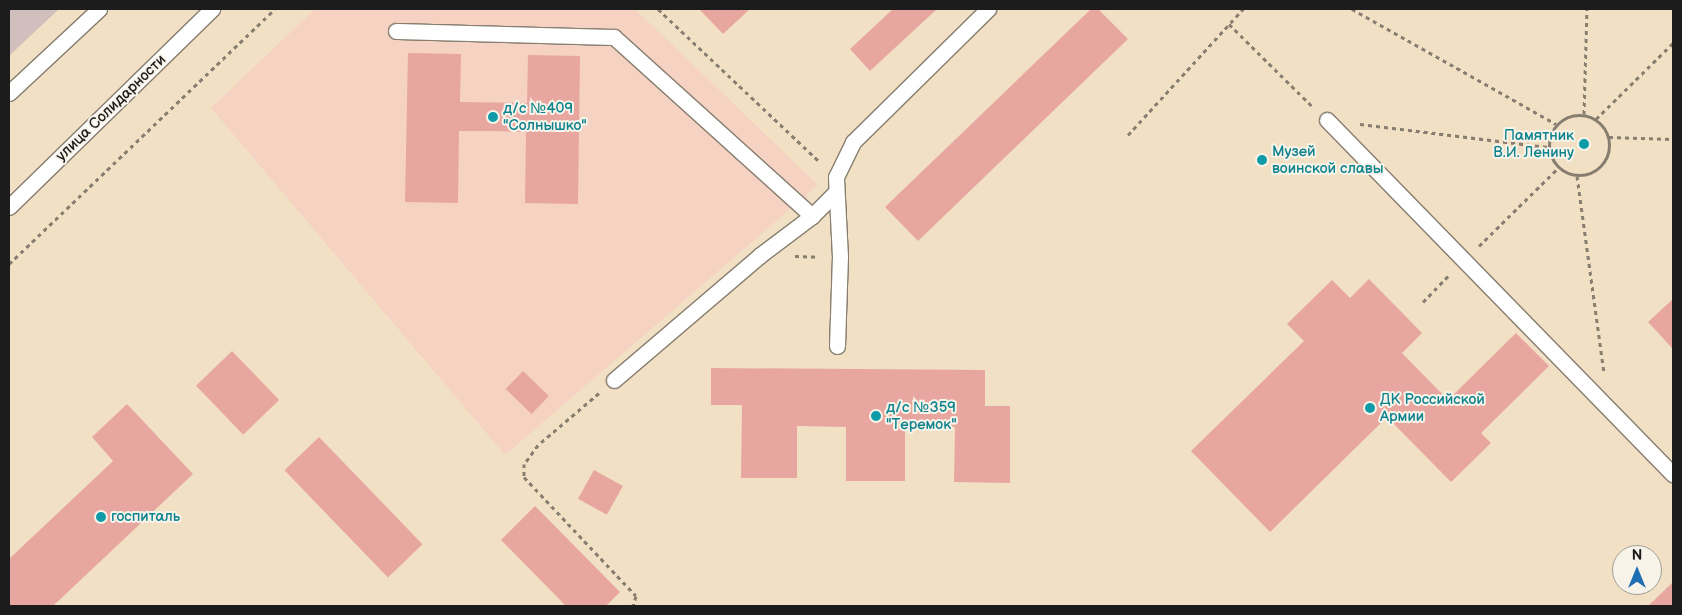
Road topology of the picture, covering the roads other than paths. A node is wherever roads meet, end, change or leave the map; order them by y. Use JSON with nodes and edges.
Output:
{"nodes":[{"id":1,"x":99,"y":9,"type":"edge"},
{"id":2,"x":212,"y":9,"type":"edge"},
{"id":3,"x":988,"y":9,"type":"edge"},
{"id":4,"x":396,"y":31,"type":"dead end"},
{"id":5,"x":9,"y":93,"type":"edge"},
{"id":6,"x":1327,"y":120,"type":"road end"},
{"id":7,"x":835,"y":193,"type":"junction"},
{"id":8,"x":9,"y":207,"type":"edge"},
{"id":9,"x":812,"y":216,"type":"junction"},
{"id":10,"x":837,"y":346,"type":"dead end"},
{"id":11,"x":614,"y":380,"type":"road end"},
{"id":12,"x":1673,"y":474,"type":"edge"}],
"edges":[{"from":1,"to":5,"type":"lane"},
{"from":2,"to":8,"type":"lane","name":"улица Солидарности"},
{"from":3,"to":7,"type":"lane"},
{"from":4,"to":9,"type":"lane"},
{"from":6,"to":12,"type":"lane"},
{"from":7,"to":9,"type":"lane"},
{"from":7,"to":10,"type":"lane"},
{"from":9,"to":11,"type":"lane"}]}
